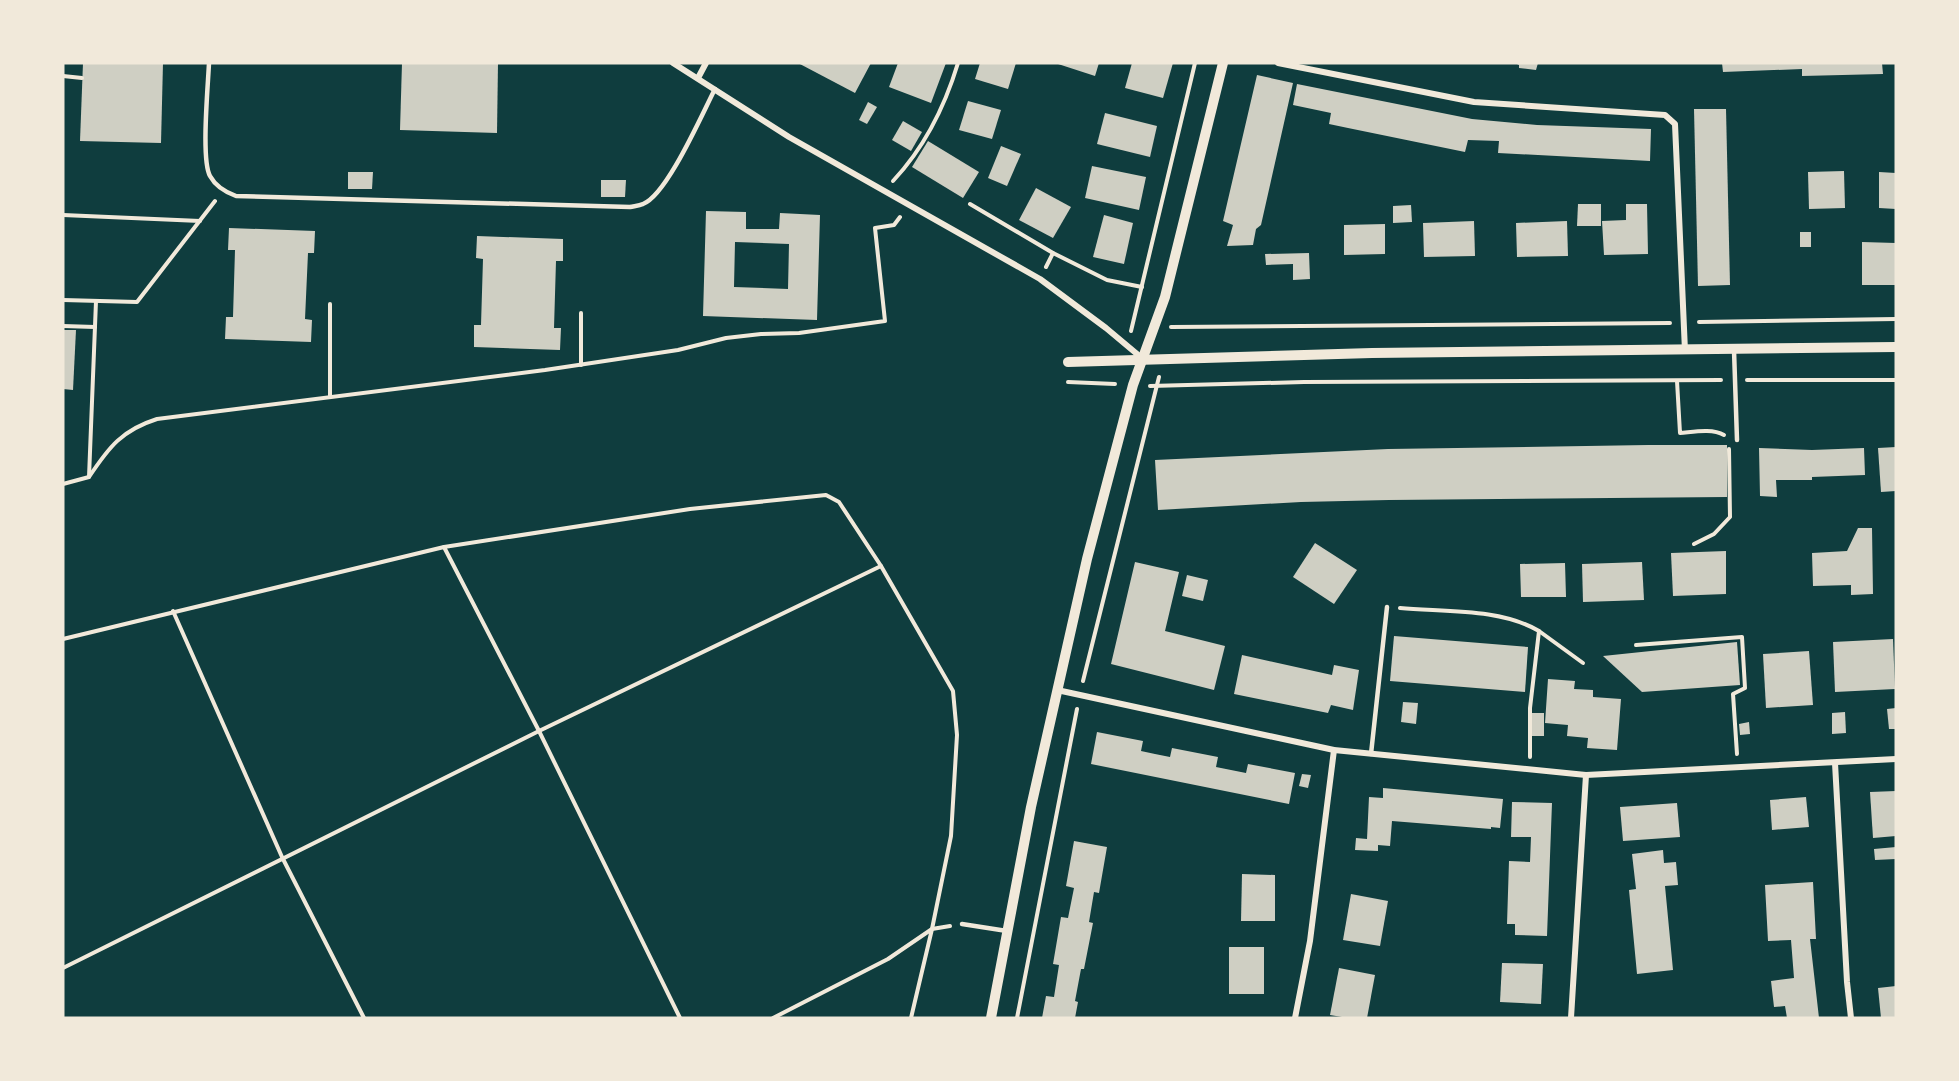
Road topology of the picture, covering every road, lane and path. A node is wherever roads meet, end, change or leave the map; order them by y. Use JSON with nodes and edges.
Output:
{"nodes":[{"id":1,"x":209,"y":63,"type":"edge"},
{"id":2,"x":673,"y":63,"type":"edge"},
{"id":3,"x":706,"y":63,"type":"edge"},
{"id":4,"x":958,"y":63,"type":"edge"},
{"id":5,"x":1194,"y":63,"type":"edge"},
{"id":6,"x":1223,"y":63,"type":"edge"},
{"id":7,"x":1278,"y":63,"type":"edge"},
{"id":8,"x":63,"y":76,"type":"edge"},
{"id":9,"x":82,"y":78,"type":"dead end"},
{"id":10,"x":698,"y":78,"type":"junction"},
{"id":11,"x":715,"y":89,"type":"junction"},
{"id":12,"x":884,"y":190,"type":"junction"},
{"id":13,"x":223,"y":191,"type":"junction"},
{"id":14,"x":970,"y":204,"type":"dead end"},
{"id":15,"x":63,"y":215,"type":"edge"},
{"id":16,"x":200,"y":221,"type":"junction"},
{"id":17,"x":894,"y":225,"type":"dead end"},
{"id":18,"x":1142,"y":286,"type":"junction"},
{"id":19,"x":63,"y":300,"type":"edge"},
{"id":20,"x":96,"y":301,"type":"junction"},
{"id":21,"x":330,"y":304,"type":"dead end"},
{"id":22,"x":581,"y":313,"type":"dead end"},
{"id":23,"x":1896,"y":319,"type":"edge"},
{"id":24,"x":1684,"y":322,"type":"junction"},
{"id":25,"x":63,"y":326,"type":"edge"},
{"id":26,"x":95,"y":327,"type":"junction"},
{"id":27,"x":1174,"y":327,"type":"dead end"},
{"id":28,"x":1132,"y":328,"type":"dead end"},
{"id":29,"x":1896,"y":347,"type":"edge"},
{"id":30,"x":1734,"y":350,"type":"junction"},
{"id":31,"x":1685,"y":351,"type":"junction"},
{"id":32,"x":1143,"y":359,"type":"junction"},
{"id":33,"x":1068,"y":362,"type":"dead end"},
{"id":34,"x":581,"y":364,"type":"junction"},
{"id":35,"x":1677,"y":380,"type":"junction"},
{"id":36,"x":1736,"y":380,"type":"junction"},
{"id":37,"x":1896,"y":380,"type":"edge"},
{"id":38,"x":1068,"y":382,"type":"dead end"},
{"id":39,"x":1132,"y":385,"type":"junction"},
{"id":40,"x":330,"y":396,"type":"junction"},
{"id":41,"x":1737,"y":440,"type":"dead end"},
{"id":42,"x":89,"y":477,"type":"junction"},
{"id":43,"x":63,"y":484,"type":"edge"},
{"id":44,"x":1695,"y":544,"type":"dead end"},
{"id":45,"x":444,"y":547,"type":"junction"},
{"id":46,"x":881,"y":566,"type":"junction"},
{"id":47,"x":1387,"y":607,"type":"joint"},
{"id":48,"x":173,"y":611,"type":"junction"},
{"id":49,"x":1539,"y":631,"type":"junction"},
{"id":50,"x":63,"y":639,"type":"edge"},
{"id":51,"x":1636,"y":645,"type":"dead end"},
{"id":52,"x":1583,"y":663,"type":"dead end"},
{"id":53,"x":1056,"y":690,"type":"junction"},
{"id":54,"x":539,"y":731,"type":"junction"},
{"id":55,"x":1334,"y":750,"type":"junction"},
{"id":56,"x":1371,"y":754,"type":"junction"},
{"id":57,"x":1896,"y":759,"type":"edge"},
{"id":58,"x":1835,"y":763,"type":"junction"},
{"id":59,"x":1738,"y":768,"type":"junction"},
{"id":60,"x":1530,"y":769,"type":"junction"},
{"id":61,"x":1586,"y":775,"type":"junction"},
{"id":62,"x":282,"y":857,"type":"junction"},
{"id":63,"x":963,"y":924,"type":"joint"},
{"id":64,"x":932,"y":929,"type":"junction"},
{"id":65,"x":1008,"y":931,"type":"junction"},
{"id":66,"x":63,"y":968,"type":"edge"},
{"id":67,"x":364,"y":1018,"type":"edge"},
{"id":68,"x":681,"y":1018,"type":"edge"},
{"id":69,"x":773,"y":1018,"type":"edge"},
{"id":70,"x":911,"y":1018,"type":"edge"},
{"id":71,"x":991,"y":1018,"type":"edge"},
{"id":72,"x":1294,"y":1018,"type":"edge"},
{"id":73,"x":1571,"y":1018,"type":"edge"},
{"id":74,"x":1851,"y":1018,"type":"edge"}],
"edges":[{"from":1,"to":13,"type":"lane"},
{"from":2,"to":10,"type":"street"},
{"from":3,"to":10,"type":"street"},
{"from":4,"to":12,"type":"path"},
{"from":5,"to":18,"type":"path"},
{"from":6,"to":32,"type":"street"},
{"from":7,"to":24,"type":"street"},
{"from":8,"to":9,"type":"path"},
{"from":10,"to":11,"type":"street"},
{"from":11,"to":12,"type":"street"},
{"from":11,"to":13,"type":"lane"},
{"from":12,"to":32,"type":"street"},
{"from":13,"to":16,"type":"path"},
{"from":14,"to":18,"type":"path"},
{"from":15,"to":16,"type":"path"},
{"from":16,"to":20,"type":"path"},
{"from":17,"to":34,"type":"path"},
{"from":18,"to":28,"type":"path"},
{"from":19,"to":20,"type":"path"},
{"from":20,"to":26,"type":"path"},
{"from":21,"to":40,"type":"path"},
{"from":22,"to":34,"type":"path"},
{"from":23,"to":24,"type":"path"},
{"from":24,"to":27,"type":"path"},
{"from":24,"to":31,"type":"street"},
{"from":25,"to":26,"type":"path"},
{"from":26,"to":42,"type":"path"},
{"from":29,"to":30,"type":"street"},
{"from":30,"to":31,"type":"street"},
{"from":30,"to":36,"type":"lane"},
{"from":31,"to":32,"type":"street"},
{"from":32,"to":33,"type":"street"},
{"from":32,"to":39,"type":"street"},
{"from":34,"to":40,"type":"path"},
{"from":35,"to":36,"type":"path"},
{"from":35,"to":39,"type":"path"},
{"from":35,"to":44,"type":"path"},
{"from":36,"to":37,"type":"path"},
{"from":36,"to":41,"type":"lane"},
{"from":38,"to":39,"type":"path"},
{"from":39,"to":53,"type":"street"},
{"from":40,"to":42,"type":"path"},
{"from":42,"to":43,"type":"path"},
{"from":45,"to":46,"type":"path"},
{"from":45,"to":48,"type":"path"},
{"from":45,"to":54,"type":"path"},
{"from":46,"to":54,"type":"path"},
{"from":46,"to":64,"type":"path"},
{"from":47,"to":49,"type":"path"},
{"from":47,"to":56,"type":"lane"},
{"from":48,"to":50,"type":"path"},
{"from":48,"to":62,"type":"path"},
{"from":49,"to":52,"type":"path"},
{"from":49,"to":60,"type":"path"},
{"from":51,"to":59,"type":"path"},
{"from":53,"to":55,"type":"street"},
{"from":53,"to":65,"type":"street"},
{"from":54,"to":62,"type":"path"},
{"from":54,"to":68,"type":"path"},
{"from":55,"to":56,"type":"street"},
{"from":55,"to":72,"type":"street"},
{"from":56,"to":60,"type":"street"},
{"from":57,"to":58,"type":"street"},
{"from":58,"to":59,"type":"street"},
{"from":58,"to":74,"type":"street"},
{"from":59,"to":61,"type":"street"},
{"from":60,"to":61,"type":"street"},
{"from":61,"to":73,"type":"street"},
{"from":62,"to":66,"type":"path"},
{"from":62,"to":67,"type":"path"},
{"from":63,"to":64,"type":"path"},
{"from":63,"to":65,"type":"lane"},
{"from":64,"to":69,"type":"path"},
{"from":64,"to":70,"type":"path"},
{"from":65,"to":71,"type":"street"}]}
